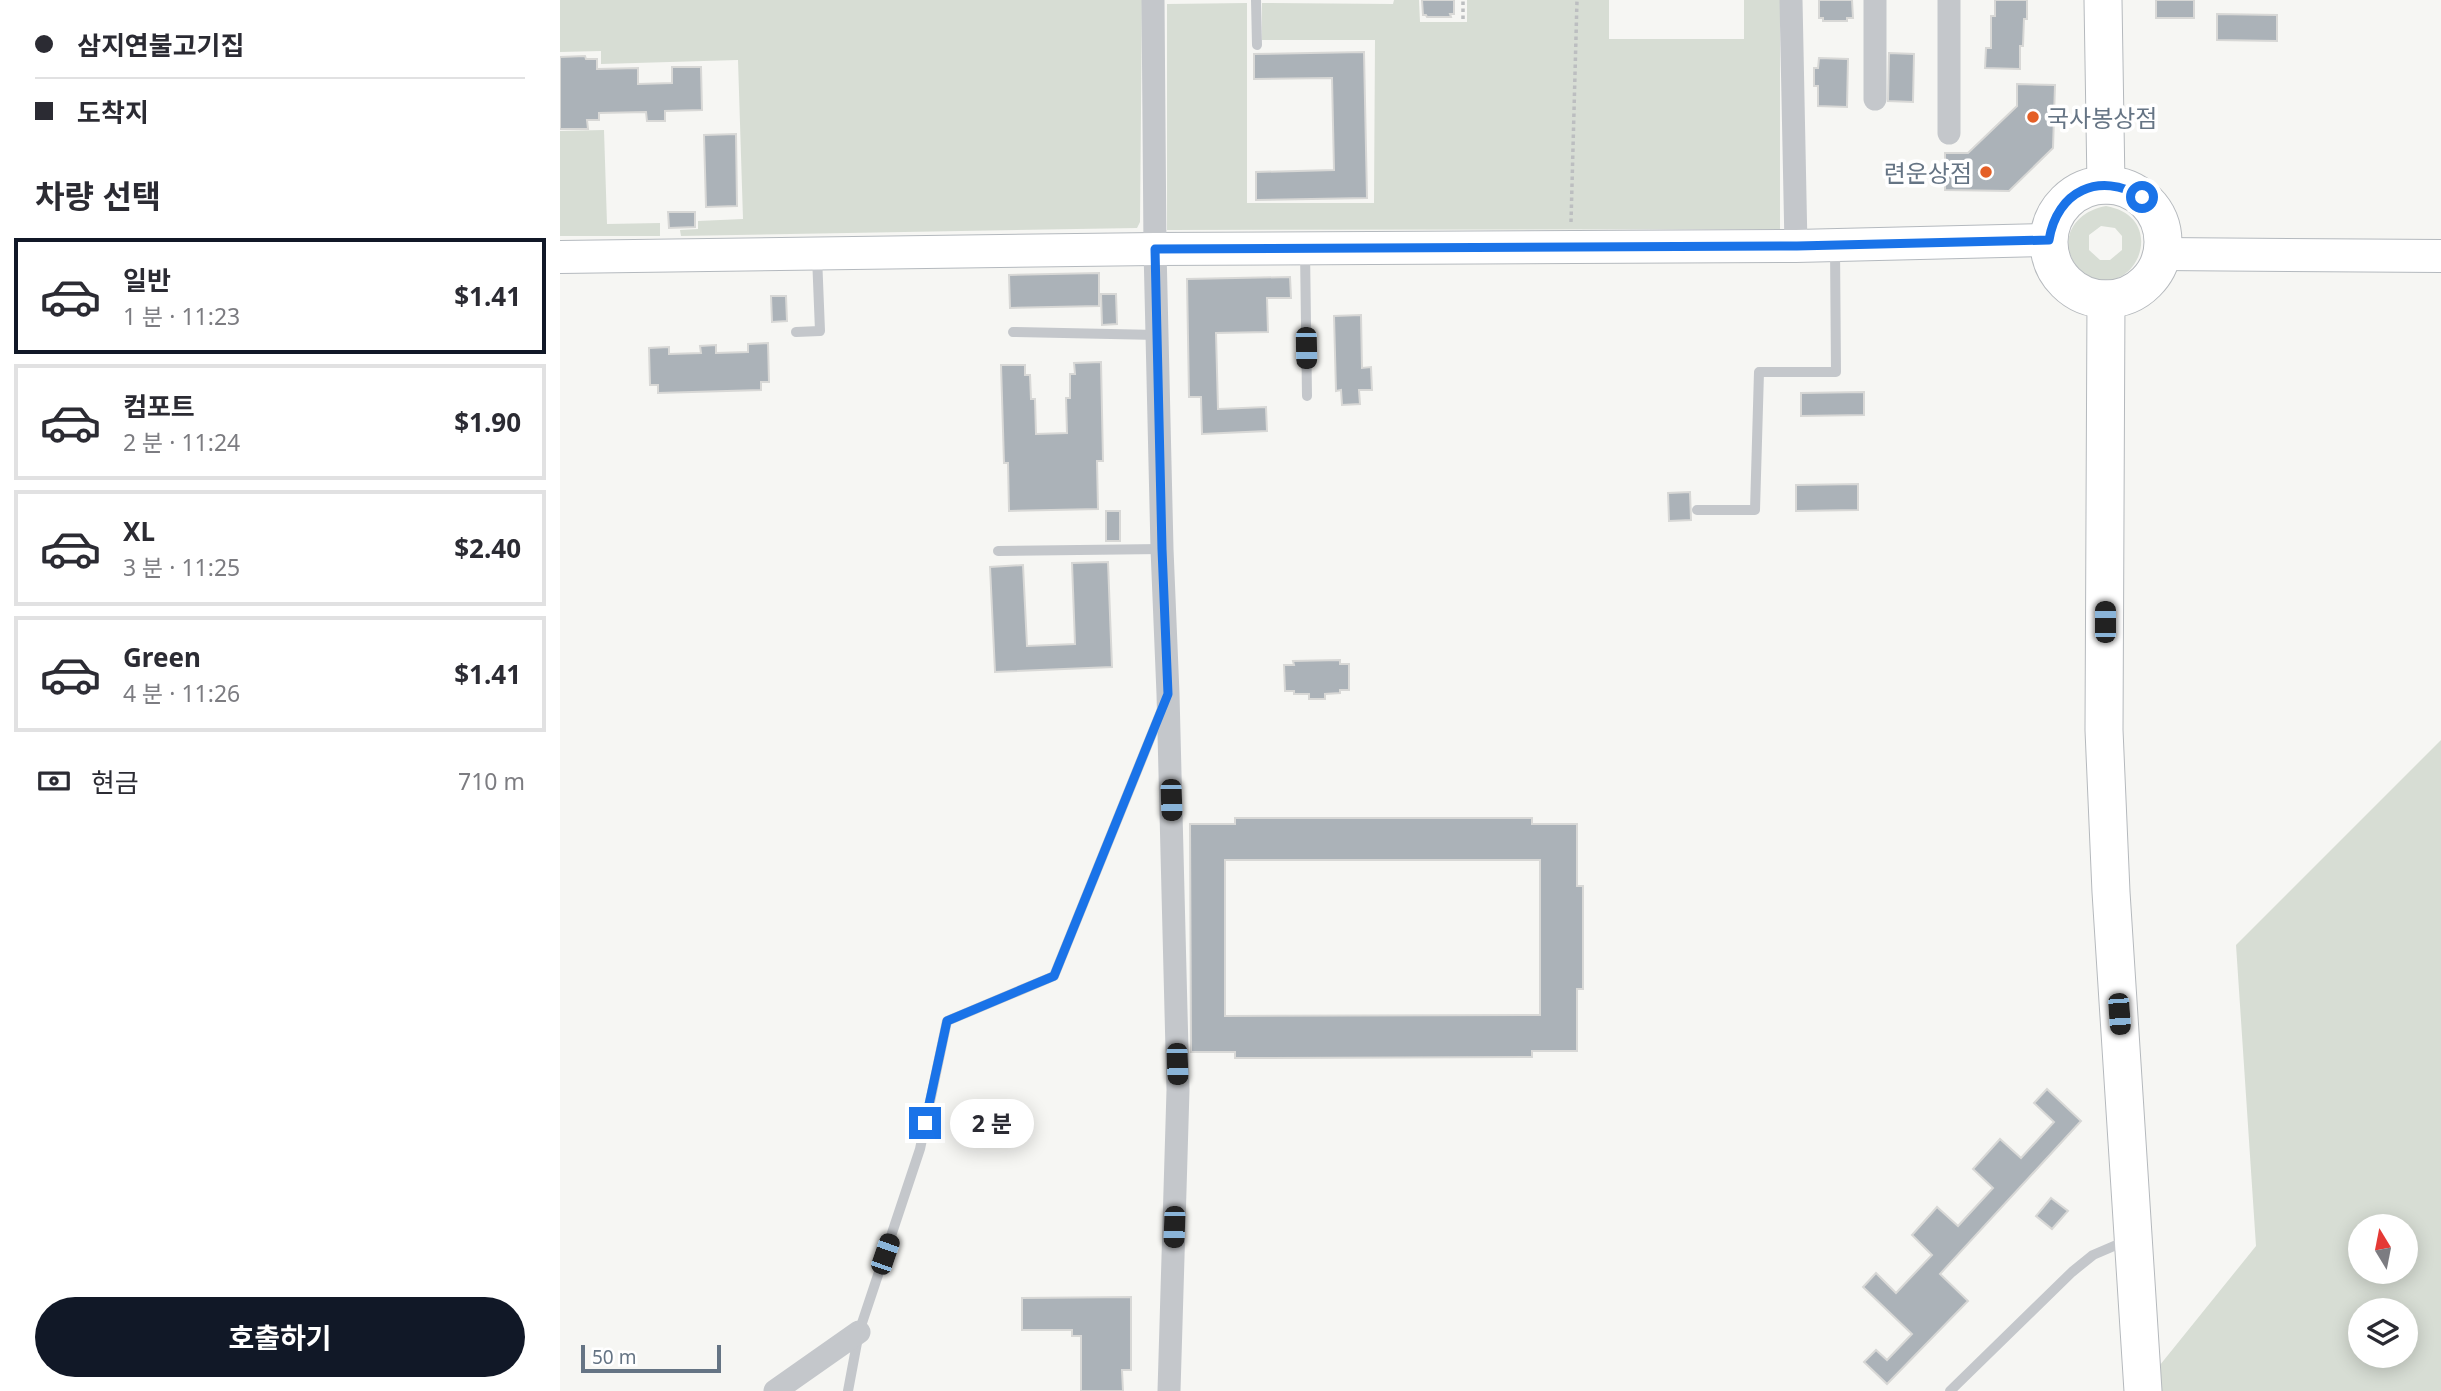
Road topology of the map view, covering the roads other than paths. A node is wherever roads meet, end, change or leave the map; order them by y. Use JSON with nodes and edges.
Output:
{"nodes":[{"id":1,"x":1153,"y":0,"type":"edge"},
{"id":2,"x":1255,"y":0,"type":"edge"},
{"id":3,"x":1791,"y":0,"type":"edge"},
{"id":4,"x":1875,"y":0,"type":"edge"},
{"id":5,"x":1949,"y":0,"type":"edge"},
{"id":6,"x":2103,"y":0,"type":"edge"},
{"id":7,"x":1257,"y":45,"type":"dead end"},
{"id":8,"x":1875,"y":100,"type":"dead end"},
{"id":9,"x":1949,"y":133,"type":"dead end"},
{"id":10,"x":2106,"y":185,"type":"junction"},
{"id":11,"x":2049,"y":240,"type":"junction"},
{"id":12,"x":1835,"y":245,"type":"junction"},
{"id":13,"x":1797,"y":246,"type":"junction"},
{"id":14,"x":1305,"y":248,"type":"junction"},
{"id":15,"x":1155,"y":249,"type":"junction"},
{"id":16,"x":817,"y":253,"type":"junction"},
{"id":17,"x":2162,"y":254,"type":"junction"},
{"id":18,"x":2441,"y":256,"type":"edge"},
{"id":19,"x":560,"y":257,"type":"edge"},
{"id":20,"x":2106,"y":299,"type":"junction"},
{"id":21,"x":796,"y":332,"type":"dead end"},
{"id":22,"x":1013,"y":332,"type":"dead end"},
{"id":23,"x":1158,"y":335,"type":"junction"},
{"id":24,"x":1307,"y":396,"type":"dead end"},
{"id":25,"x":1697,"y":510,"type":"dead end"},
{"id":26,"x":1162,"y":549,"type":"junction"},
{"id":27,"x":999,"y":551,"type":"dead end"},
{"id":28,"x":1168,"y":694,"type":"junction"},
{"id":29,"x":2134,"y":1238,"type":"junction"},
{"id":30,"x":859,"y":1332,"type":"junction"},
{"id":31,"x":775,"y":1391,"type":"edge"},
{"id":32,"x":848,"y":1391,"type":"edge"},
{"id":33,"x":1169,"y":1391,"type":"edge"},
{"id":34,"x":1950,"y":1391,"type":"edge"},
{"id":35,"x":2143,"y":1391,"type":"edge"}],
"edges":[{"from":1,"to":15,"type":"street"},
{"from":2,"to":7,"type":"lane"},
{"from":3,"to":13,"type":"street"},
{"from":4,"to":8,"type":"street"},
{"from":5,"to":9,"type":"street"},
{"from":6,"to":10,"type":"main road"},
{"from":10,"to":11,"type":"main road"},
{"from":10,"to":17,"type":"main road"},
{"from":11,"to":12,"type":"street"},
{"from":11,"to":20,"type":"main road"},
{"from":12,"to":13,"type":"street"},
{"from":12,"to":25,"type":"lane"},
{"from":13,"to":14,"type":"street"},
{"from":14,"to":15,"type":"street"},
{"from":14,"to":24,"type":"lane"},
{"from":15,"to":16,"type":"street"},
{"from":15,"to":23,"type":"street"},
{"from":16,"to":19,"type":"street"},
{"from":16,"to":21,"type":"lane"},
{"from":17,"to":18,"type":"street"},
{"from":17,"to":20,"type":"main road"},
{"from":20,"to":29,"type":"main road"},
{"from":22,"to":23,"type":"lane"},
{"from":23,"to":26,"type":"street"},
{"from":26,"to":27,"type":"lane"},
{"from":26,"to":28,"type":"street"},
{"from":28,"to":30,"type":"lane"},
{"from":28,"to":33,"type":"street"},
{"from":29,"to":34,"type":"lane"},
{"from":29,"to":35,"type":"main road"},
{"from":30,"to":31,"type":"street"},
{"from":30,"to":32,"type":"lane"}]}
